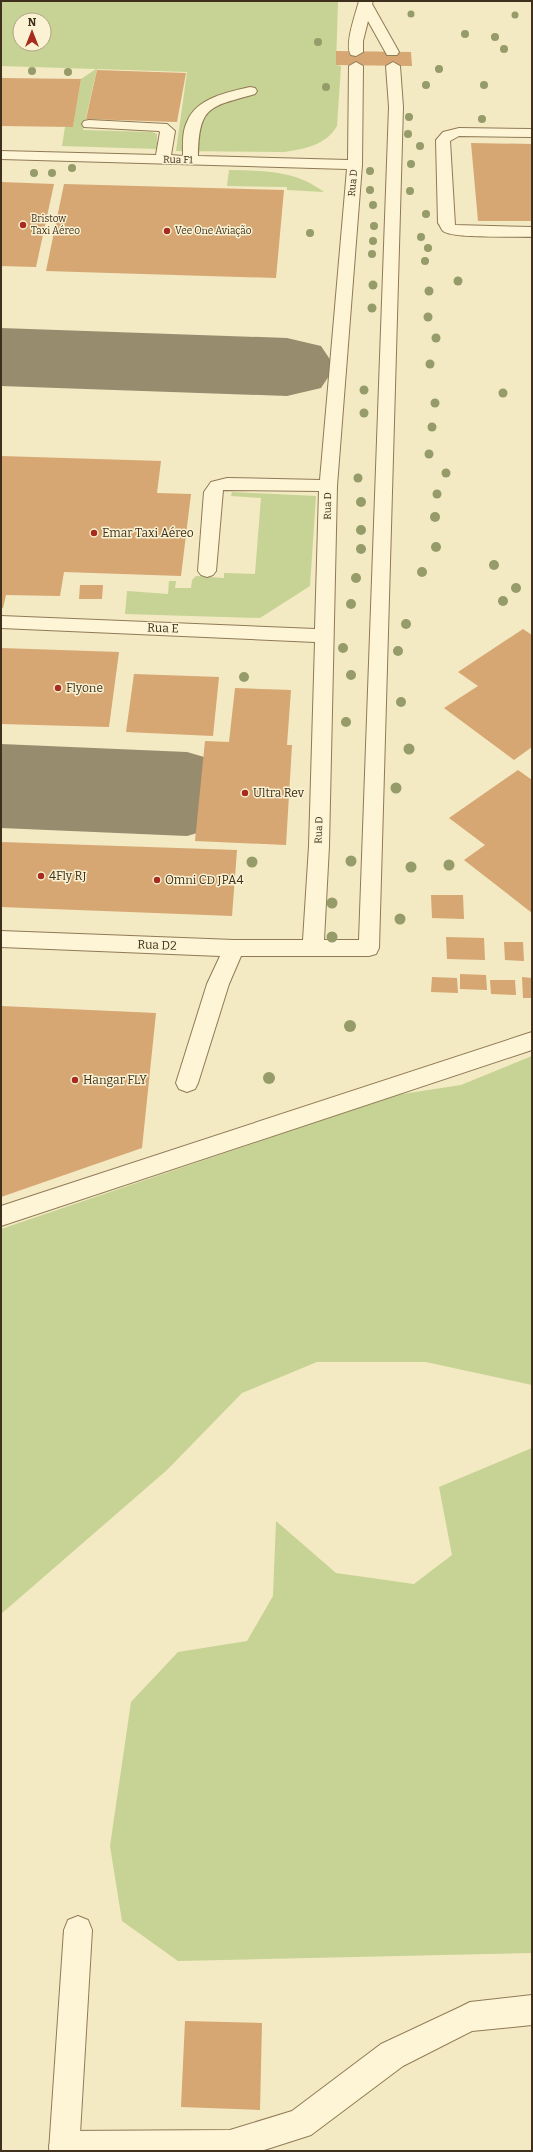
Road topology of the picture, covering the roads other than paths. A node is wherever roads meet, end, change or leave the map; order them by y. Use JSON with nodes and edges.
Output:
{"nodes":[{"id":1,"x":366,"y":3,"type":"edge"},
{"id":2,"x":392,"y":59,"type":"joint"},
{"id":3,"x":250,"y":91,"type":"dead end"},
{"id":4,"x":89,"y":124,"type":"dead end"},
{"id":5,"x":532,"y":133,"type":"edge"},
{"id":6,"x":1,"y":155,"type":"edge"},
{"id":7,"x":163,"y":160,"type":"junction"},
{"id":8,"x":190,"y":160,"type":"junction"},
{"id":9,"x":355,"y":165,"type":"junction"},
{"id":10,"x":532,"y":232,"type":"edge"},
{"id":11,"x":328,"y":486,"type":"junction"},
{"id":12,"x":207,"y":571,"type":"dead end"},
{"id":13,"x":1,"y":622,"type":"edge"},
{"id":14,"x":325,"y":636,"type":"junction"},
{"id":15,"x":1,"y":939,"type":"edge"},
{"id":16,"x":313,"y":947,"type":"junction"},
{"id":17,"x":234,"y":948,"type":"junction"},
{"id":18,"x":532,"y":1041,"type":"edge"},
{"id":19,"x":187,"y":1083,"type":"dead end"},
{"id":20,"x":1,"y":1216,"type":"edge"},
{"id":21,"x":78,"y":1930,"type":"dead end"},
{"id":22,"x":532,"y":2010,"type":"edge"},
{"id":23,"x":64,"y":2149,"type":"edge"}],
"edges":[{"from":1,"to":2,"type":"street","name":"Rua D"},
{"from":1,"to":9,"type":"street","name":"Rua D"},
{"from":2,"to":16,"type":"street","name":"Rua D2"},
{"from":3,"to":8,"type":"street"},
{"from":4,"to":7,"type":"street"},
{"from":5,"to":10,"type":"street"},
{"from":6,"to":7,"type":"street","name":"Rua F1"},
{"from":7,"to":8,"type":"street","name":"Rua F1"},
{"from":8,"to":9,"type":"street","name":"Rua F1"},
{"from":9,"to":11,"type":"street","name":"Rua D"},
{"from":11,"to":12,"type":"street"},
{"from":11,"to":14,"type":"street","name":"Rua D"},
{"from":13,"to":14,"type":"street","name":"Rua E"},
{"from":14,"to":16,"type":"street","name":"Rua D"},
{"from":15,"to":17,"type":"street","name":"Rua D2"},
{"from":16,"to":17,"type":"street","name":"Rua D2"},
{"from":17,"to":19,"type":"street"},
{"from":18,"to":20,"type":"street"},
{"from":21,"to":23,"type":"street"},
{"from":22,"to":23,"type":"street"}]}
